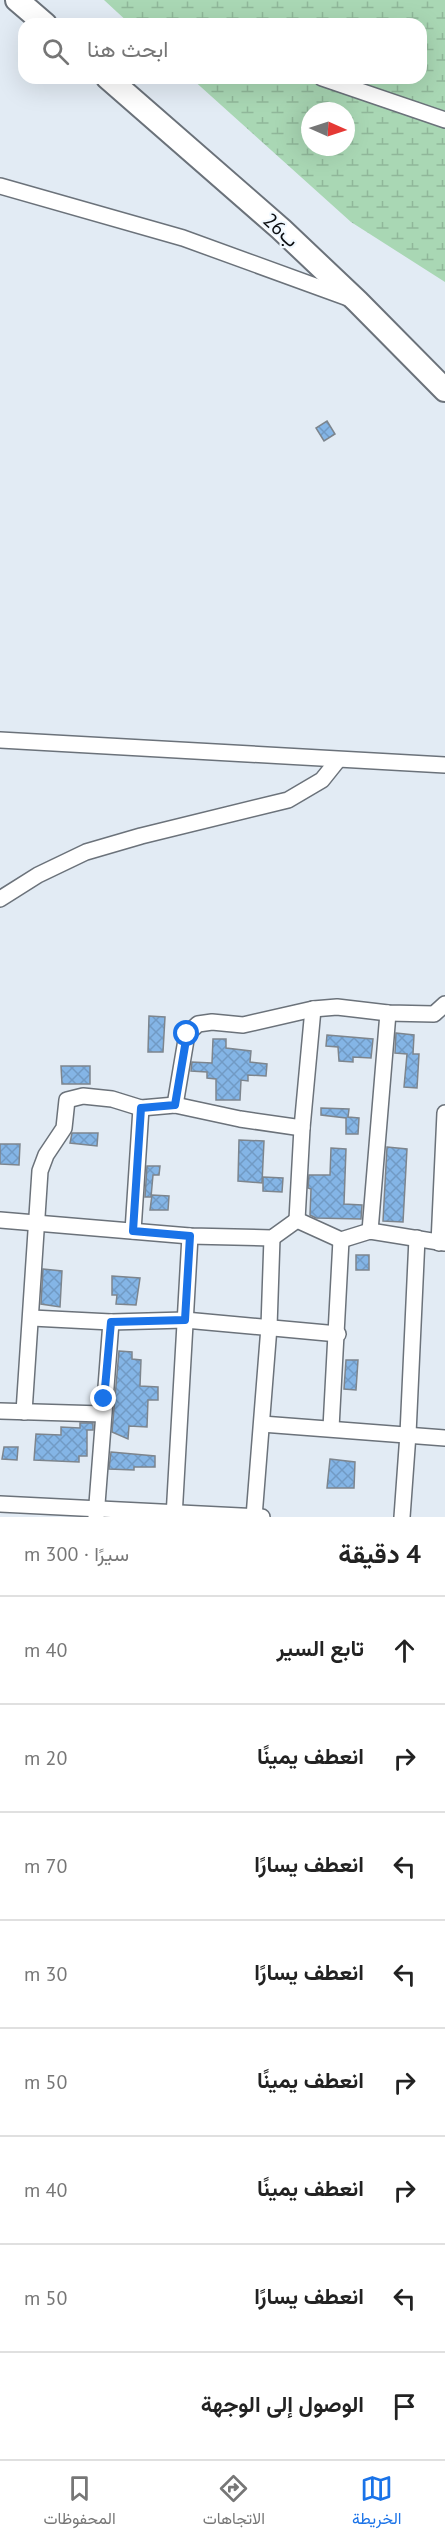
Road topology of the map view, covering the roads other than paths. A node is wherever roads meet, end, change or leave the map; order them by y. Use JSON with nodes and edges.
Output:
{"nodes":[{"id":1,"x":16,"y":0,"type":"edge"},
{"id":2,"x":38,"y":18,"type":"edge"},
{"id":3,"x":115,"y":84,"type":"edge"},
{"id":4,"x":340,"y":84,"type":"edge"},
{"id":5,"x":445,"y":120,"type":"edge"},
{"id":6,"x":0,"y":186,"type":"edge"},
{"id":7,"x":357,"y":301,"type":"junction"},
{"id":8,"x":445,"y":390,"type":"edge"},
{"id":9,"x":0,"y":741,"type":"edge"},
{"id":10,"x":338,"y":760,"type":"junction"},
{"id":11,"x":445,"y":765,"type":"edge"},
{"id":12,"x":0,"y":899,"type":"edge"},
{"id":13,"x":445,"y":1004,"type":"edge"},
{"id":14,"x":313,"y":1009,"type":"junction"},
{"id":15,"x":388,"y":1013,"type":"junction"},
{"id":16,"x":175,"y":1105,"type":"junction"},
{"id":17,"x":141,"y":1108,"type":"junction"},
{"id":18,"x":445,"y":1113,"type":"edge"},
{"id":19,"x":302,"y":1128,"type":"junction"},
{"id":20,"x":2,"y":1218,"type":"edge"},
{"id":21,"x":297,"y":1220,"type":"junction"},
{"id":22,"x":38,"y":1223,"type":"junction"},
{"id":23,"x":133,"y":1231,"type":"junction"},
{"id":24,"x":370,"y":1231,"type":"junction"},
{"id":25,"x":190,"y":1236,"type":"junction"},
{"id":26,"x":272,"y":1238,"type":"junction"},
{"id":27,"x":417,"y":1238,"type":"junction"},
{"id":28,"x":341,"y":1240,"type":"junction"},
{"id":29,"x":442,"y":1243,"type":"edge"},
{"id":30,"x":32,"y":1318,"type":"junction"},
{"id":31,"x":185,"y":1320,"type":"junction"},
{"id":32,"x":111,"y":1322,"type":"junction"},
{"id":33,"x":269,"y":1327,"type":"junction"},
{"id":34,"x":338,"y":1334,"type":"junction"},
{"id":35,"x":0,"y":1411,"type":"edge"},
{"id":36,"x":24,"y":1412,"type":"junction"},
{"id":37,"x":103,"y":1414,"type":"junction"},
{"id":38,"x":262,"y":1424,"type":"junction"},
{"id":39,"x":331,"y":1428,"type":"junction"},
{"id":40,"x":408,"y":1434,"type":"junction"},
{"id":41,"x":445,"y":1438,"type":"edge"},
{"id":42,"x":0,"y":1504,"type":"edge"},
{"id":43,"x":96,"y":1513,"type":"edge"},
{"id":44,"x":174,"y":1515,"type":"edge"},
{"id":45,"x":257,"y":1517,"type":"edge"},
{"id":46,"x":402,"y":1517,"type":"edge"}],
"edges":[{"from":1,"to":2,"type":"highway"},
{"from":3,"to":7,"type":"highway","name":"26ب"},
{"from":4,"to":5,"type":"street"},
{"from":6,"to":7,"type":"street"},
{"from":7,"to":8,"type":"highway","name":"26ب"},
{"from":9,"to":10,"type":"street"},
{"from":10,"to":11,"type":"street"},
{"from":10,"to":12,"type":"street"},
{"from":13,"to":15,"type":"street"},
{"from":14,"to":15,"type":"street"},
{"from":14,"to":16,"type":"street"},
{"from":14,"to":19,"type":"street"},
{"from":15,"to":24,"type":"street"},
{"from":16,"to":17,"type":"street"},
{"from":16,"to":19,"type":"street"},
{"from":17,"to":22,"type":"street"},
{"from":17,"to":23,"type":"street"},
{"from":18,"to":29,"type":"street"},
{"from":19,"to":21,"type":"street"},
{"from":20,"to":22,"type":"street"},
{"from":21,"to":26,"type":"street"},
{"from":21,"to":28,"type":"street"},
{"from":22,"to":23,"type":"street"},
{"from":22,"to":30,"type":"street"},
{"from":23,"to":25,"type":"street"},
{"from":24,"to":27,"type":"street"},
{"from":24,"to":28,"type":"street"},
{"from":25,"to":26,"type":"street"},
{"from":25,"to":31,"type":"street"},
{"from":26,"to":33,"type":"street"},
{"from":27,"to":29,"type":"street"},
{"from":27,"to":40,"type":"street"},
{"from":28,"to":34,"type":"street"},
{"from":30,"to":32,"type":"street"},
{"from":30,"to":36,"type":"street"},
{"from":31,"to":32,"type":"street"},
{"from":31,"to":33,"type":"street"},
{"from":31,"to":44,"type":"street"},
{"from":32,"to":37,"type":"street"},
{"from":33,"to":34,"type":"street"},
{"from":33,"to":38,"type":"street"},
{"from":34,"to":39,"type":"street"},
{"from":35,"to":36,"type":"street"},
{"from":36,"to":37,"type":"street"},
{"from":37,"to":43,"type":"street"},
{"from":38,"to":39,"type":"street"},
{"from":38,"to":45,"type":"street"},
{"from":39,"to":40,"type":"street"},
{"from":40,"to":41,"type":"street"},
{"from":40,"to":46,"type":"street"},
{"from":42,"to":43,"type":"street"},
{"from":43,"to":44,"type":"street"},
{"from":44,"to":45,"type":"street"}]}
